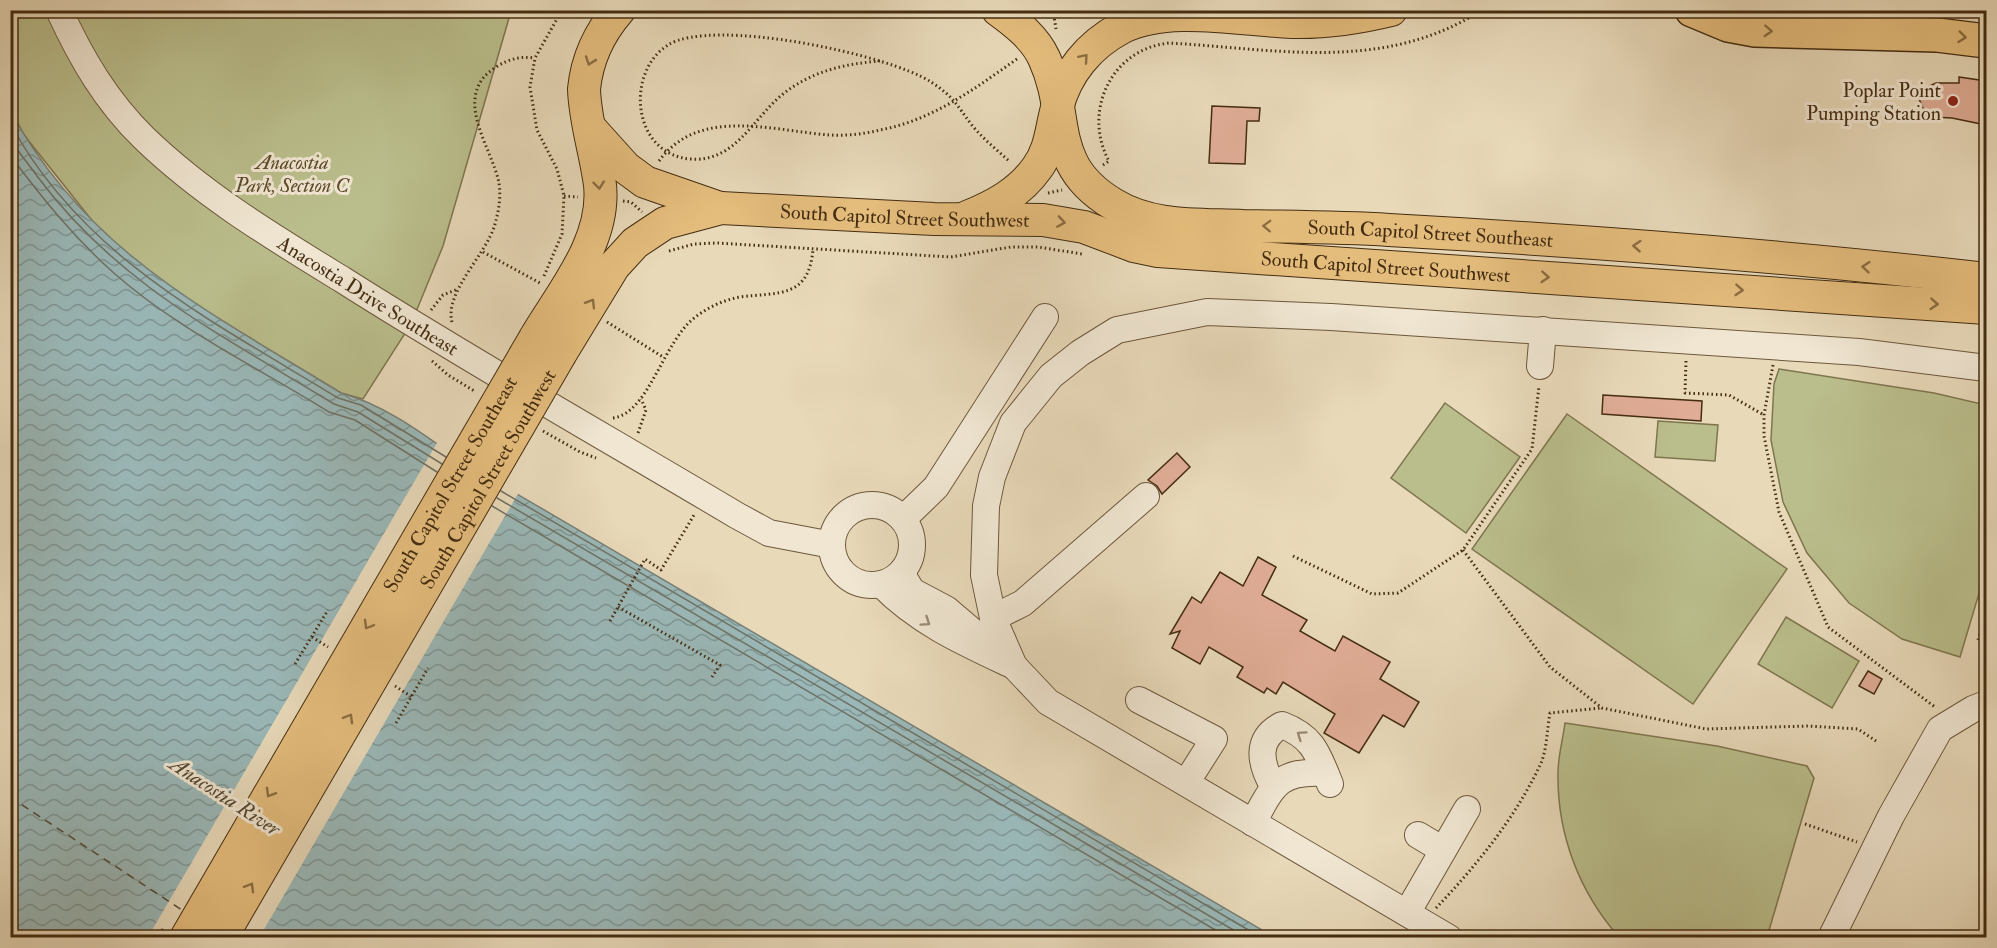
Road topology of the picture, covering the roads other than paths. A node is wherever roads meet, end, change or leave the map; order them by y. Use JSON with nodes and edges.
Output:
{"nodes":[{"id":1,"x":59,"y":10,"type":"edge"},
{"id":2,"x":998,"y":10,"type":"edge"},
{"id":3,"x":1391,"y":10,"type":"edge"},
{"id":4,"x":1692,"y":10,"type":"edge"},
{"id":5,"x":619,"y":11,"type":"edge"},
{"id":6,"x":1986,"y":40,"type":"edge"},
{"id":7,"x":1057,"y":109,"type":"junction"},
{"id":8,"x":589,"y":127,"type":"junction"},
{"id":9,"x":721,"y":208,"type":"junction"},
{"id":10,"x":961,"y":219,"type":"junction"},
{"id":11,"x":1986,"y":279,"type":"edge"},
{"id":12,"x":1986,"y":308,"type":"edge"},
{"id":13,"x":1046,"y":317,"type":"dead end"},
{"id":14,"x":1543,"y":330,"type":"junction"},
{"id":15,"x":548,"y":346,"type":"junction"},
{"id":16,"x":1540,"y":366,"type":"road end"},
{"id":17,"x":1986,"y":368,"type":"edge"},
{"id":18,"x":1146,"y":496,"type":"dead end"},
{"id":19,"x":903,"y":519,"type":"junction"},
{"id":20,"x":832,"y":545,"type":"junction"},
{"id":21,"x":891,"y":579,"type":"junction"},
{"id":22,"x":993,"y":618,"type":"junction"},
{"id":23,"x":1014,"y":666,"type":"junction"},
{"id":24,"x":1140,"y":700,"type":"dead end"},
{"id":25,"x":1986,"y":704,"type":"edge"},
{"id":26,"x":1186,"y":783,"type":"junction"},
{"id":27,"x":1273,"y":786,"type":"junction"},
{"id":28,"x":1467,"y":808,"type":"dead end"},
{"id":29,"x":1253,"y":823,"type":"junction"},
{"id":30,"x":1418,"y":836,"type":"dead end"},
{"id":31,"x":1443,"y":850,"type":"junction"},
{"id":32,"x":1419,"y":913,"type":"junction"},
{"id":33,"x":186,"y":938,"type":"edge"},
{"id":34,"x":221,"y":938,"type":"edge"},
{"id":35,"x":1449,"y":938,"type":"edge"},
{"id":36,"x":1831,"y":938,"type":"edge"}],
"edges":[{"from":1,"to":20,"type":"street","name":"Anacostia Drive Southeast"},
{"from":2,"to":7,"type":"main road","name":"South Capitol Street Southeast"},
{"from":7,"to":3,"type":"main road","one_way":true},
{"from":4,"to":6,"type":"highway","one_way":true},
{"from":5,"to":8,"type":"main road","name":"South Capitol Street Southeast","one_way":true},
{"from":7,"to":10,"type":"main road"},
{"from":11,"to":7,"type":"main road","name":"South Capitol Street Southeast","one_way":true},
{"from":8,"to":9,"type":"main road"},
{"from":8,"to":15,"type":"main road","name":"South Capitol Street Southeast","one_way":true},
{"from":9,"to":10,"type":"main road","name":"South Capitol Street Southwest"},
{"from":15,"to":9,"type":"main road","name":"South Capitol Street Southwest","one_way":true},
{"from":10,"to":12,"type":"main road","name":"South Capitol Street Southwest","one_way":true},
{"from":13,"to":19,"type":"street"},
{"from":14,"to":16,"type":"street"},
{"from":14,"to":17,"type":"street"},
{"from":14,"to":22,"type":"street"},
{"from":15,"to":33,"type":"main road","name":"South Capitol Street Southeast","one_way":true,"bridge":true},
{"from":34,"to":15,"type":"main road","name":"South Capitol Street Southwest","one_way":true,"bridge":true},
{"from":18,"to":22,"type":"street"},
{"from":19,"to":20,"type":"street"},
{"from":19,"to":21,"type":"street"},
{"from":20,"to":21,"type":"street"},
{"from":21,"to":23,"type":"street"},
{"from":22,"to":23,"type":"street"},
{"from":23,"to":26,"type":"street"},
{"from":24,"to":26,"type":"street"},
{"from":25,"to":36,"type":"street"},
{"from":26,"to":29,"type":"street"},
{"from":27,"to":27,"type":"street","one_way":true},
{"from":27,"to":29,"type":"street"},
{"from":28,"to":31,"type":"street"},
{"from":29,"to":32,"type":"street"},
{"from":30,"to":31,"type":"street"},
{"from":31,"to":32,"type":"street"},
{"from":32,"to":35,"type":"street"}]}
